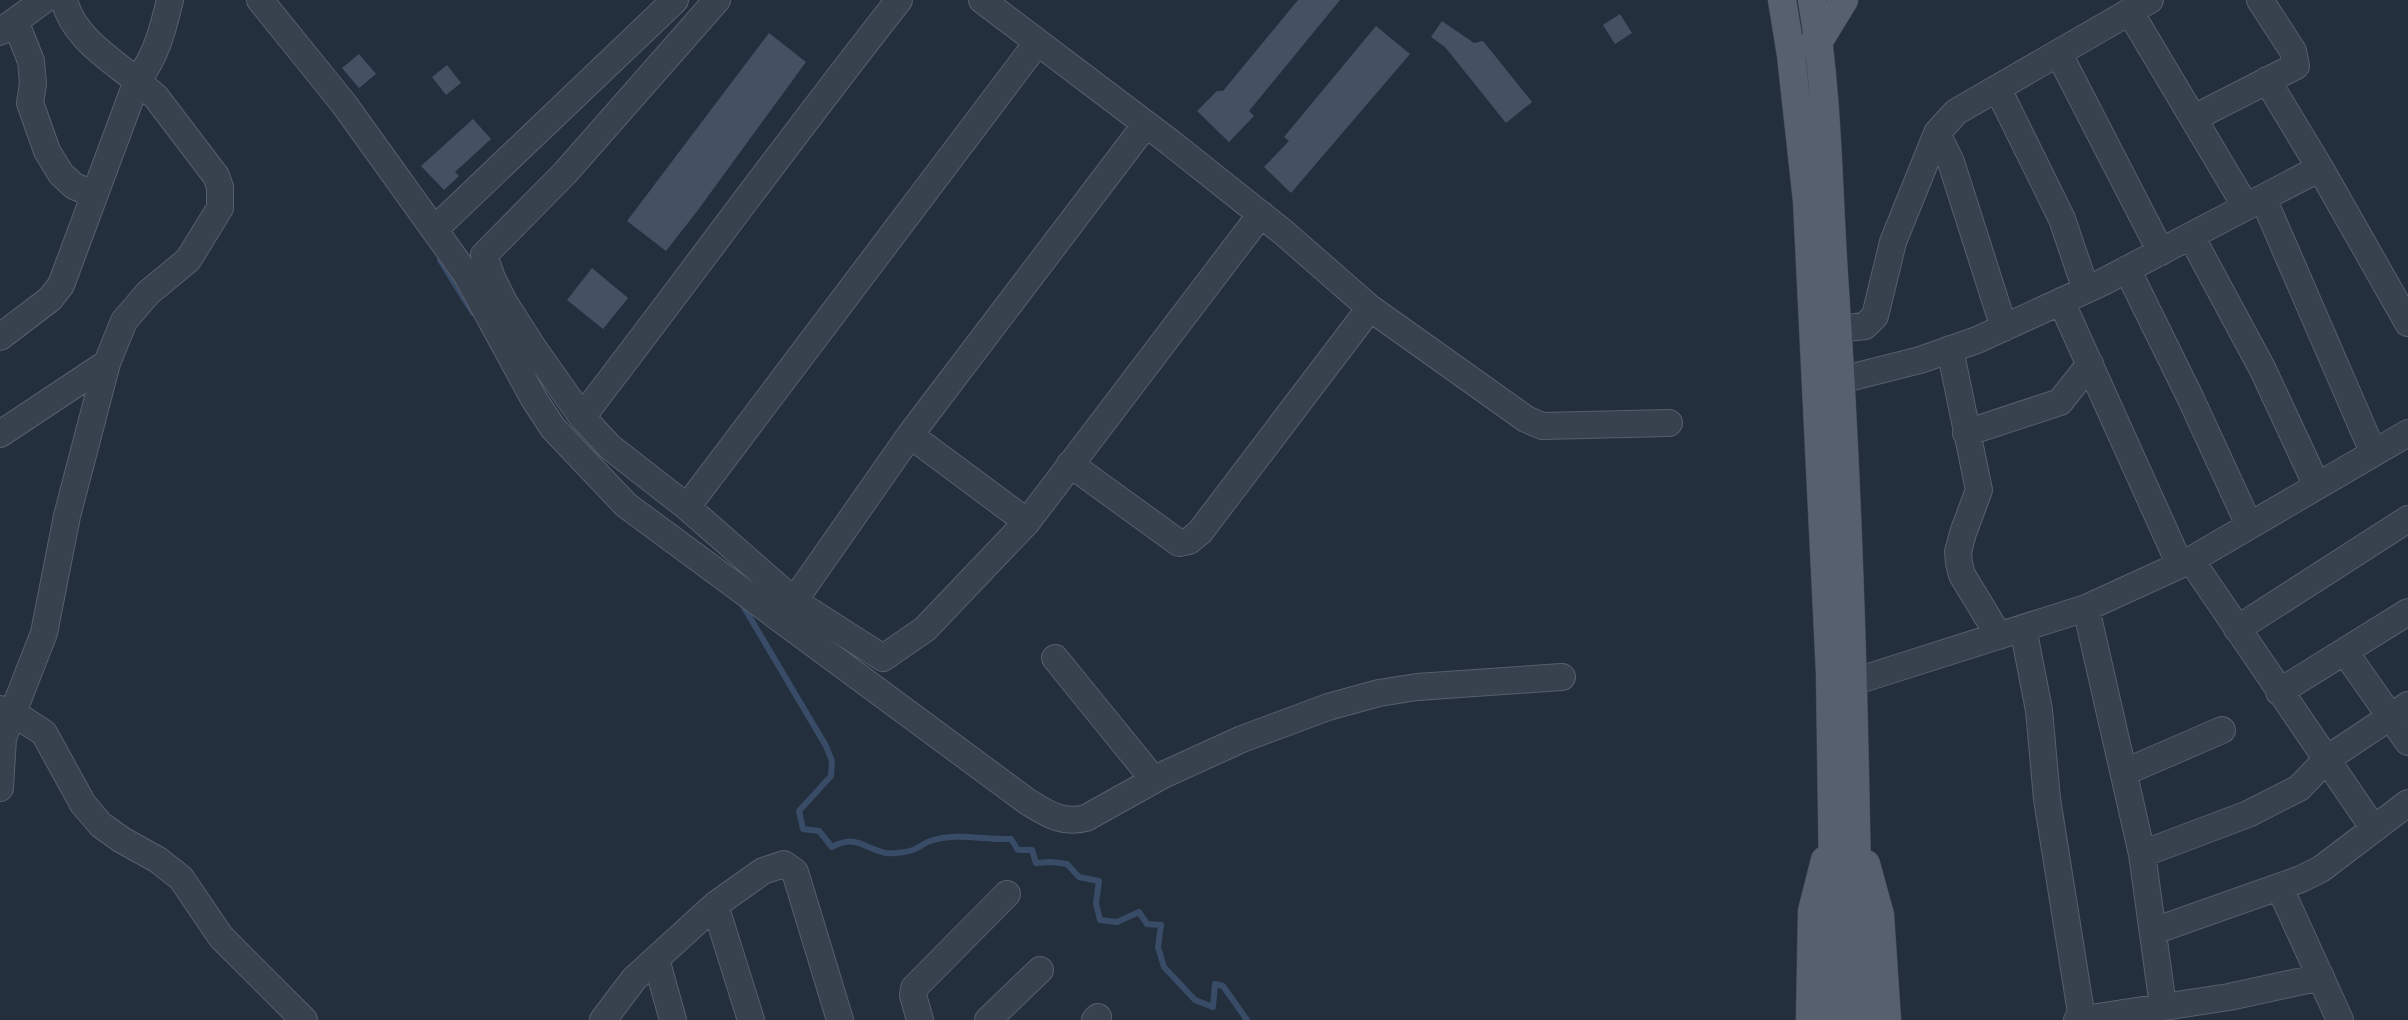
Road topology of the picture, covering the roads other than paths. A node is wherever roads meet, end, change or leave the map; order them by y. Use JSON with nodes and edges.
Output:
{"nodes":[{"id":1,"x":44,"y":0,"type":"edge"},
{"id":2,"x":64,"y":0,"type":"edge"},
{"id":3,"x":170,"y":0,"type":"edge"},
{"id":4,"x":260,"y":0,"type":"edge"},
{"id":5,"x":675,"y":0,"type":"edge"},
{"id":6,"x":717,"y":0,"type":"edge"},
{"id":7,"x":899,"y":0,"type":"edge"},
{"id":8,"x":982,"y":0,"type":"edge"},
{"id":9,"x":1782,"y":0,"type":"edge"},
{"id":10,"x":1812,"y":0,"type":"edge"},
{"id":11,"x":1844,"y":0,"type":"edge"},
{"id":12,"x":2260,"y":0,"type":"edge"},
{"id":13,"x":2140,"y":6,"type":"edge"},
{"id":14,"x":8,"y":27,"type":"edge"},
{"id":15,"x":1819,"y":41,"type":"junction"},
{"id":16,"x":1038,"y":43,"type":"junction"},
{"id":17,"x":2059,"y":54,"type":"junction"},
{"id":18,"x":1791,"y":55,"type":"junction"},
{"id":19,"x":2268,"y":80,"type":"junction"},
{"id":20,"x":137,"y":81,"type":"junction"},
{"id":21,"x":1998,"y":88,"type":"junction"},
{"id":22,"x":2194,"y":118,"type":"junction"},
{"id":23,"x":1146,"y":124,"type":"junction"},
{"id":24,"x":1937,"y":133,"type":"junction"},
{"id":25,"x":2320,"y":168,"type":"junction"},
{"id":26,"x":93,"y":194,"type":"junction"},
{"id":27,"x":2254,"y":203,"type":"junction"},
{"id":28,"x":1262,"y":214,"type":"junction"},
{"id":29,"x":435,"y":229,"type":"junction"},
{"id":30,"x":2191,"y":236,"type":"junction"},
{"id":31,"x":2161,"y":252,"type":"junction"},
{"id":32,"x":2127,"y":270,"type":"junction"},
{"id":33,"x":2086,"y":290,"type":"junction"},
{"id":34,"x":2061,"y":301,"type":"junction"},
{"id":35,"x":1370,"y":308,"type":"junction"},
{"id":36,"x":2408,"y":323,"type":"edge"},
{"id":37,"x":2004,"y":328,"type":"junction"},
{"id":38,"x":1838,"y":329,"type":"junction"},
{"id":39,"x":0,"y":337,"type":"edge"},
{"id":40,"x":1950,"y":349,"type":"junction"},
{"id":41,"x":107,"y":363,"type":"junction"},
{"id":42,"x":2090,"y":364,"type":"junction"},
{"id":43,"x":1841,"y":380,"type":"junction"},
{"id":44,"x":582,"y":417,"type":"junction"},
{"id":45,"x":1669,"y":423,"type":"dead end"},
{"id":46,"x":1831,"y":423,"type":"junction"},
{"id":47,"x":1966,"y":433,"type":"junction"},
{"id":48,"x":2408,"y":433,"type":"edge"},
{"id":49,"x":0,"y":434,"type":"edge"},
{"id":50,"x":910,"y":435,"type":"junction"},
{"id":51,"x":2373,"y":452,"type":"junction"},
{"id":52,"x":1070,"y":464,"type":"junction"},
{"id":53,"x":2317,"y":486,"type":"junction"},
{"id":54,"x":687,"y":507,"type":"junction"},
{"id":55,"x":2408,"y":519,"type":"edge"},
{"id":56,"x":1027,"y":522,"type":"junction"},
{"id":57,"x":2249,"y":525,"type":"junction"},
{"id":58,"x":2185,"y":563,"type":"junction"},
{"id":59,"x":794,"y":601,"type":"junction"},
{"id":60,"x":2086,"y":608,"type":"junction"},
{"id":61,"x":2408,"y":612,"type":"edge"},
{"id":62,"x":2237,"y":629,"type":"junction"},
{"id":63,"x":2011,"y":632,"type":"junction"},
{"id":64,"x":2345,"y":652,"type":"junction"},
{"id":65,"x":1056,"y":658,"type":"dead end"},
{"id":66,"x":1562,"y":677,"type":"dead end"},
{"id":67,"x":1853,"y":682,"type":"junction"},
{"id":68,"x":2279,"y":692,"type":"junction"},
{"id":69,"x":7,"y":711,"type":"edge"},
{"id":70,"x":2399,"y":711,"type":"edge"},
{"id":71,"x":2222,"y":730,"type":"dead end"},
{"id":72,"x":2408,"y":742,"type":"edge"},
{"id":73,"x":2327,"y":759,"type":"junction"},
{"id":74,"x":2125,"y":772,"type":"junction"},
{"id":75,"x":1154,"y":780,"type":"junction"},
{"id":76,"x":0,"y":788,"type":"edge"},
{"id":77,"x":2408,"y":803,"type":"edge"},
{"id":78,"x":2374,"y":829,"type":"junction"},
{"id":79,"x":1845,"y":833,"type":"junction"},
{"id":80,"x":2142,"y":854,"type":"junction"},
{"id":81,"x":2280,"y":888,"type":"junction"},
{"id":82,"x":1007,"y":894,"type":"dead end"},
{"id":83,"x":715,"y":905,"type":"junction"},
{"id":84,"x":2154,"y":931,"type":"junction"},
{"id":85,"x":656,"y":959,"type":"junction"},
{"id":86,"x":1040,"y":970,"type":"dead end"},
{"id":87,"x":2321,"y":977,"type":"junction"},
{"id":88,"x":2171,"y":1010,"type":"edge"},
{"id":89,"x":2082,"y":1019,"type":"edge"},
{"id":90,"x":304,"y":1020,"type":"edge"},
{"id":91,"x":603,"y":1020,"type":"edge"},
{"id":92,"x":674,"y":1020,"type":"edge"},
{"id":93,"x":751,"y":1020,"type":"edge"},
{"id":94,"x":840,"y":1020,"type":"edge"},
{"id":95,"x":920,"y":1020,"type":"edge"},
{"id":96,"x":988,"y":1020,"type":"edge"},
{"id":97,"x":1810,"y":1020,"type":"edge"},
{"id":98,"x":1835,"y":1020,"type":"edge"},
{"id":99,"x":1859,"y":1020,"type":"edge"},
{"id":100,"x":1887,"y":1020,"type":"edge"},
{"id":101,"x":2077,"y":1020,"type":"edge"},
{"id":102,"x":2340,"y":1020,"type":"edge"}],
"edges":[{"from":1,"to":14,"type":"street"},
{"from":2,"to":20,"type":"street"},
{"from":3,"to":20,"type":"street"},
{"from":4,"to":29,"type":"street"},
{"from":5,"to":29,"type":"street"},
{"from":6,"to":44,"type":"street"},
{"from":7,"to":44,"type":"street"},
{"from":8,"to":16,"type":"street"},
{"from":9,"to":18,"type":"main road"},
{"from":10,"to":15,"type":"main road"},
{"from":11,"to":15,"type":"main road"},
{"from":12,"to":19,"type":"street"},
{"from":13,"to":17,"type":"street"},
{"from":13,"to":22,"type":"street"},
{"from":14,"to":26,"type":"street"},
{"from":15,"to":18,"type":"main road"},
{"from":15,"to":38,"type":"main road"},
{"from":16,"to":23,"type":"street"},
{"from":16,"to":54,"type":"street"},
{"from":17,"to":21,"type":"street"},
{"from":17,"to":31,"type":"street"},
{"from":18,"to":46,"type":"main road"},
{"from":19,"to":22,"type":"street"},
{"from":19,"to":25,"type":"street"},
{"from":20,"to":26,"type":"street"},
{"from":20,"to":41,"type":"street"},
{"from":21,"to":24,"type":"street"},
{"from":21,"to":33,"type":"street"},
{"from":22,"to":27,"type":"street"},
{"from":23,"to":28,"type":"street"},
{"from":23,"to":50,"type":"street"},
{"from":24,"to":37,"type":"street"},
{"from":24,"to":38,"type":"street"},
{"from":25,"to":27,"type":"street"},
{"from":25,"to":36,"type":"street"},
{"from":26,"to":39,"type":"street"},
{"from":27,"to":30,"type":"street"},
{"from":27,"to":51,"type":"street"},
{"from":28,"to":35,"type":"street"},
{"from":28,"to":52,"type":"street"},
{"from":29,"to":75,"type":"street"},
{"from":30,"to":31,"type":"street"},
{"from":30,"to":53,"type":"street"},
{"from":31,"to":32,"type":"street"},
{"from":32,"to":33,"type":"street"},
{"from":32,"to":57,"type":"street"},
{"from":33,"to":34,"type":"street"},
{"from":34,"to":37,"type":"street"},
{"from":34,"to":42,"type":"street"},
{"from":35,"to":45,"type":"street"},
{"from":35,"to":52,"type":"street"},
{"from":37,"to":40,"type":"street"},
{"from":38,"to":43,"type":"main road"},
{"from":40,"to":43,"type":"street"},
{"from":40,"to":47,"type":"street"},
{"from":41,"to":49,"type":"street"},
{"from":41,"to":69,"type":"street"},
{"from":42,"to":47,"type":"street"},
{"from":42,"to":58,"type":"street"},
{"from":43,"to":46,"type":"main road"},
{"from":44,"to":54,"type":"street"},
{"from":46,"to":67,"type":"main road"},
{"from":46,"to":79,"type":"main road"},
{"from":47,"to":63,"type":"street"},
{"from":48,"to":51,"type":"street"},
{"from":50,"to":56,"type":"street"},
{"from":50,"to":59,"type":"street"},
{"from":51,"to":53,"type":"street"},
{"from":52,"to":56,"type":"street"},
{"from":53,"to":57,"type":"street"},
{"from":54,"to":59,"type":"street"},
{"from":55,"to":62,"type":"street"},
{"from":56,"to":59,"type":"street"},
{"from":57,"to":58,"type":"street"},
{"from":58,"to":60,"type":"street"},
{"from":58,"to":62,"type":"street"},
{"from":60,"to":63,"type":"street"},
{"from":60,"to":74,"type":"street"},
{"from":61,"to":64,"type":"street"},
{"from":62,"to":68,"type":"street"},
{"from":63,"to":67,"type":"street"},
{"from":63,"to":89,"type":"street"},
{"from":64,"to":68,"type":"street"},
{"from":64,"to":70,"type":"street"},
{"from":65,"to":75,"type":"street"},
{"from":66,"to":75,"type":"street"},
{"from":67,"to":79,"type":"main road"},
{"from":68,"to":73,"type":"street"},
{"from":69,"to":76,"type":"street"},
{"from":69,"to":90,"type":"street"},
{"from":70,"to":72,"type":"street"},
{"from":70,"to":73,"type":"street"},
{"from":71,"to":74,"type":"street"},
{"from":73,"to":78,"type":"street"},
{"from":73,"to":80,"type":"street"},
{"from":74,"to":80,"type":"street"},
{"from":77,"to":78,"type":"street"},
{"from":78,"to":81,"type":"street"},
{"from":79,"to":97,"type":"main road"},
{"from":79,"to":98,"type":"main road"},
{"from":79,"to":99,"type":"main road"},
{"from":79,"to":100,"type":"main road"},
{"from":80,"to":84,"type":"street"},
{"from":81,"to":84,"type":"street"},
{"from":81,"to":87,"type":"street"},
{"from":82,"to":95,"type":"street"},
{"from":83,"to":85,"type":"street"},
{"from":83,"to":93,"type":"street"},
{"from":83,"to":94,"type":"street"},
{"from":84,"to":88,"type":"street"},
{"from":85,"to":91,"type":"street"},
{"from":85,"to":92,"type":"street"},
{"from":86,"to":96,"type":"street"},
{"from":87,"to":88,"type":"street"},
{"from":87,"to":102,"type":"street"},
{"from":88,"to":89,"type":"street"},
{"from":89,"to":101,"type":"street"}]}
